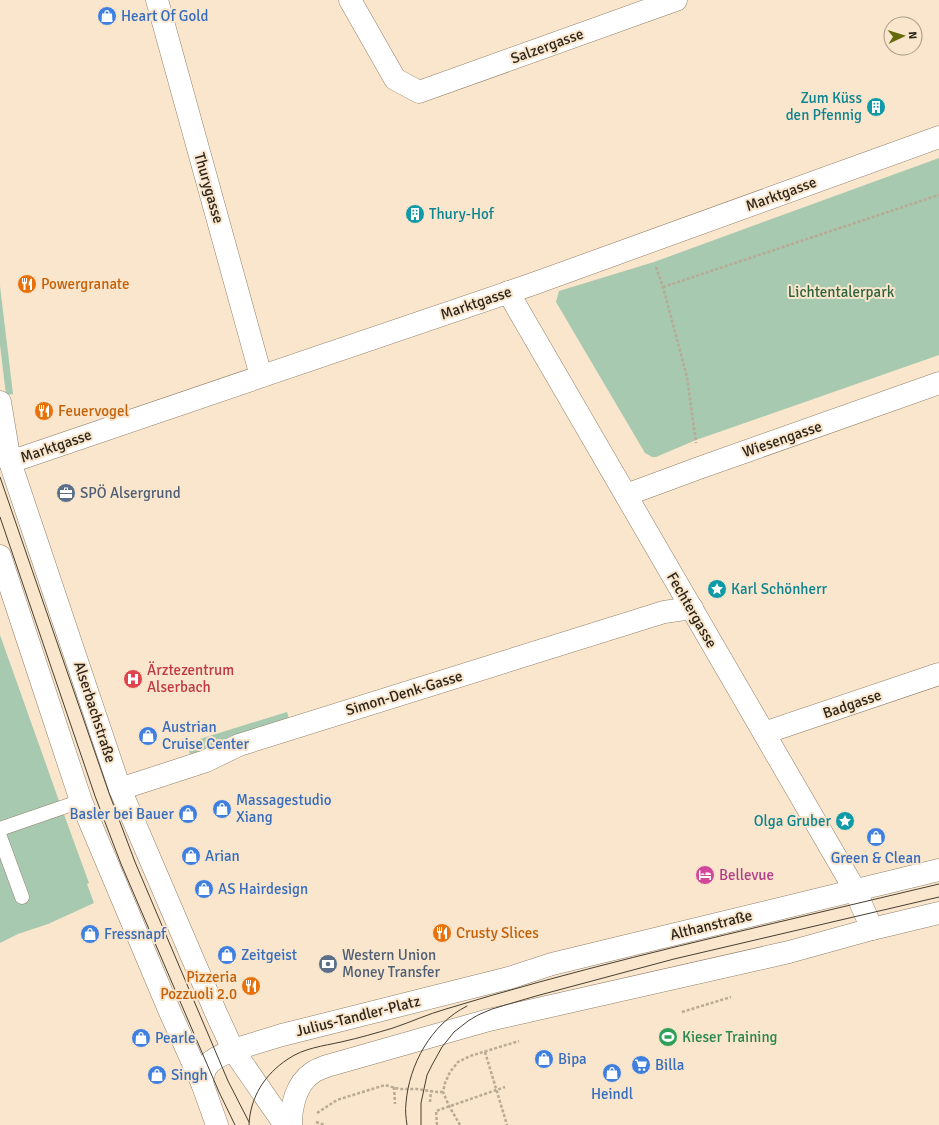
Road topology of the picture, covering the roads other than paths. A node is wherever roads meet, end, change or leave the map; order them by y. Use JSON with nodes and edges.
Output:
{"nodes":[{"id":1,"x":157,"y":0,"type":"edge"},
{"id":2,"x":350,"y":0,"type":"edge"},
{"id":3,"x":676,"y":0,"type":"edge"},
{"id":4,"x":939,"y":137,"type":"edge"},
{"id":5,"x":508,"y":292,"type":"junction"},
{"id":6,"x":261,"y":376,"type":"junction"},
{"id":7,"x":939,"y":383,"type":"edge"},
{"id":8,"x":0,"y":402,"type":"edge"},
{"id":9,"x":10,"y":462,"type":"junction"},
{"id":10,"x":626,"y":495,"type":"junction"},
{"id":11,"x":0,"y":556,"type":"edge"},
{"id":12,"x":692,"y":608,"type":"junction"},
{"id":13,"x":939,"y":674,"type":"edge"},
{"id":14,"x":764,"y":733,"type":"junction"},
{"id":15,"x":120,"y":789,"type":"junction"},
{"id":16,"x":80,"y":801,"type":"junction"},
{"id":17,"x":0,"y":829,"type":"edge"},
{"id":18,"x":0,"y":838,"type":"edge"},
{"id":19,"x":939,"y":870,"type":"edge"},
{"id":20,"x":855,"y":890,"type":"junction"},
{"id":21,"x":22,"y":896,"type":"dead end"},
{"id":22,"x":939,"y":914,"type":"edge"},
{"id":23,"x":872,"y":929,"type":"junction"},
{"id":24,"x":484,"y":984,"type":"joint"},
{"id":25,"x":233,"y":1050,"type":"junction"},
{"id":26,"x":202,"y":1083,"type":"junction"},
{"id":27,"x":218,"y":1125,"type":"edge"},
{"id":28,"x":285,"y":1125,"type":"edge"},
{"id":29,"x":291,"y":1125,"type":"edge"}],
"edges":[{"from":1,"to":6,"type":"street","name":"Thurygasse"},
{"from":2,"to":3,"type":"street","name":"Salzergasse"},
{"from":4,"to":5,"type":"street","name":"Marktgasse"},
{"from":5,"to":6,"type":"street","name":"Marktgasse"},
{"from":5,"to":10,"type":"street","name":"Fechtergasse"},
{"from":6,"to":9,"type":"street","name":"Marktgasse"},
{"from":7,"to":10,"type":"street","name":"Wiesengasse"},
{"from":8,"to":9,"type":"street","name":"Alserbachstraße"},
{"from":9,"to":15,"type":"street","name":"Alserbachstraße"},
{"from":10,"to":12,"type":"street","name":"Fechtergasse"},
{"from":11,"to":16,"type":"street"},
{"from":12,"to":14,"type":"street","name":"Fechtergasse"},
{"from":12,"to":15,"type":"street","name":"Simon-Denk-Gasse"},
{"from":13,"to":14,"type":"street","name":"Badgasse"},
{"from":14,"to":20,"type":"street","name":"Fechtergasse"},
{"from":15,"to":25,"type":"street","name":"Alserbachstraße"},
{"from":16,"to":17,"type":"lane"},
{"from":16,"to":26,"type":"street"},
{"from":18,"to":21,"type":"lane"},
{"from":19,"to":20,"type":"street","name":"Althanstraße"},
{"from":20,"to":23,"type":"street","name":"Fechtergasse"},
{"from":20,"to":24,"type":"street","name":"Althanstraße"},
{"from":22,"to":23,"type":"street"},
{"from":23,"to":29,"type":"street"},
{"from":24,"to":25,"type":"street","name":"Julius-Tandler-Platz"},
{"from":25,"to":26,"type":"street","name":"Julius-Tandler-Platz"},
{"from":25,"to":28,"type":"street"},
{"from":26,"to":27,"type":"street"}]}
